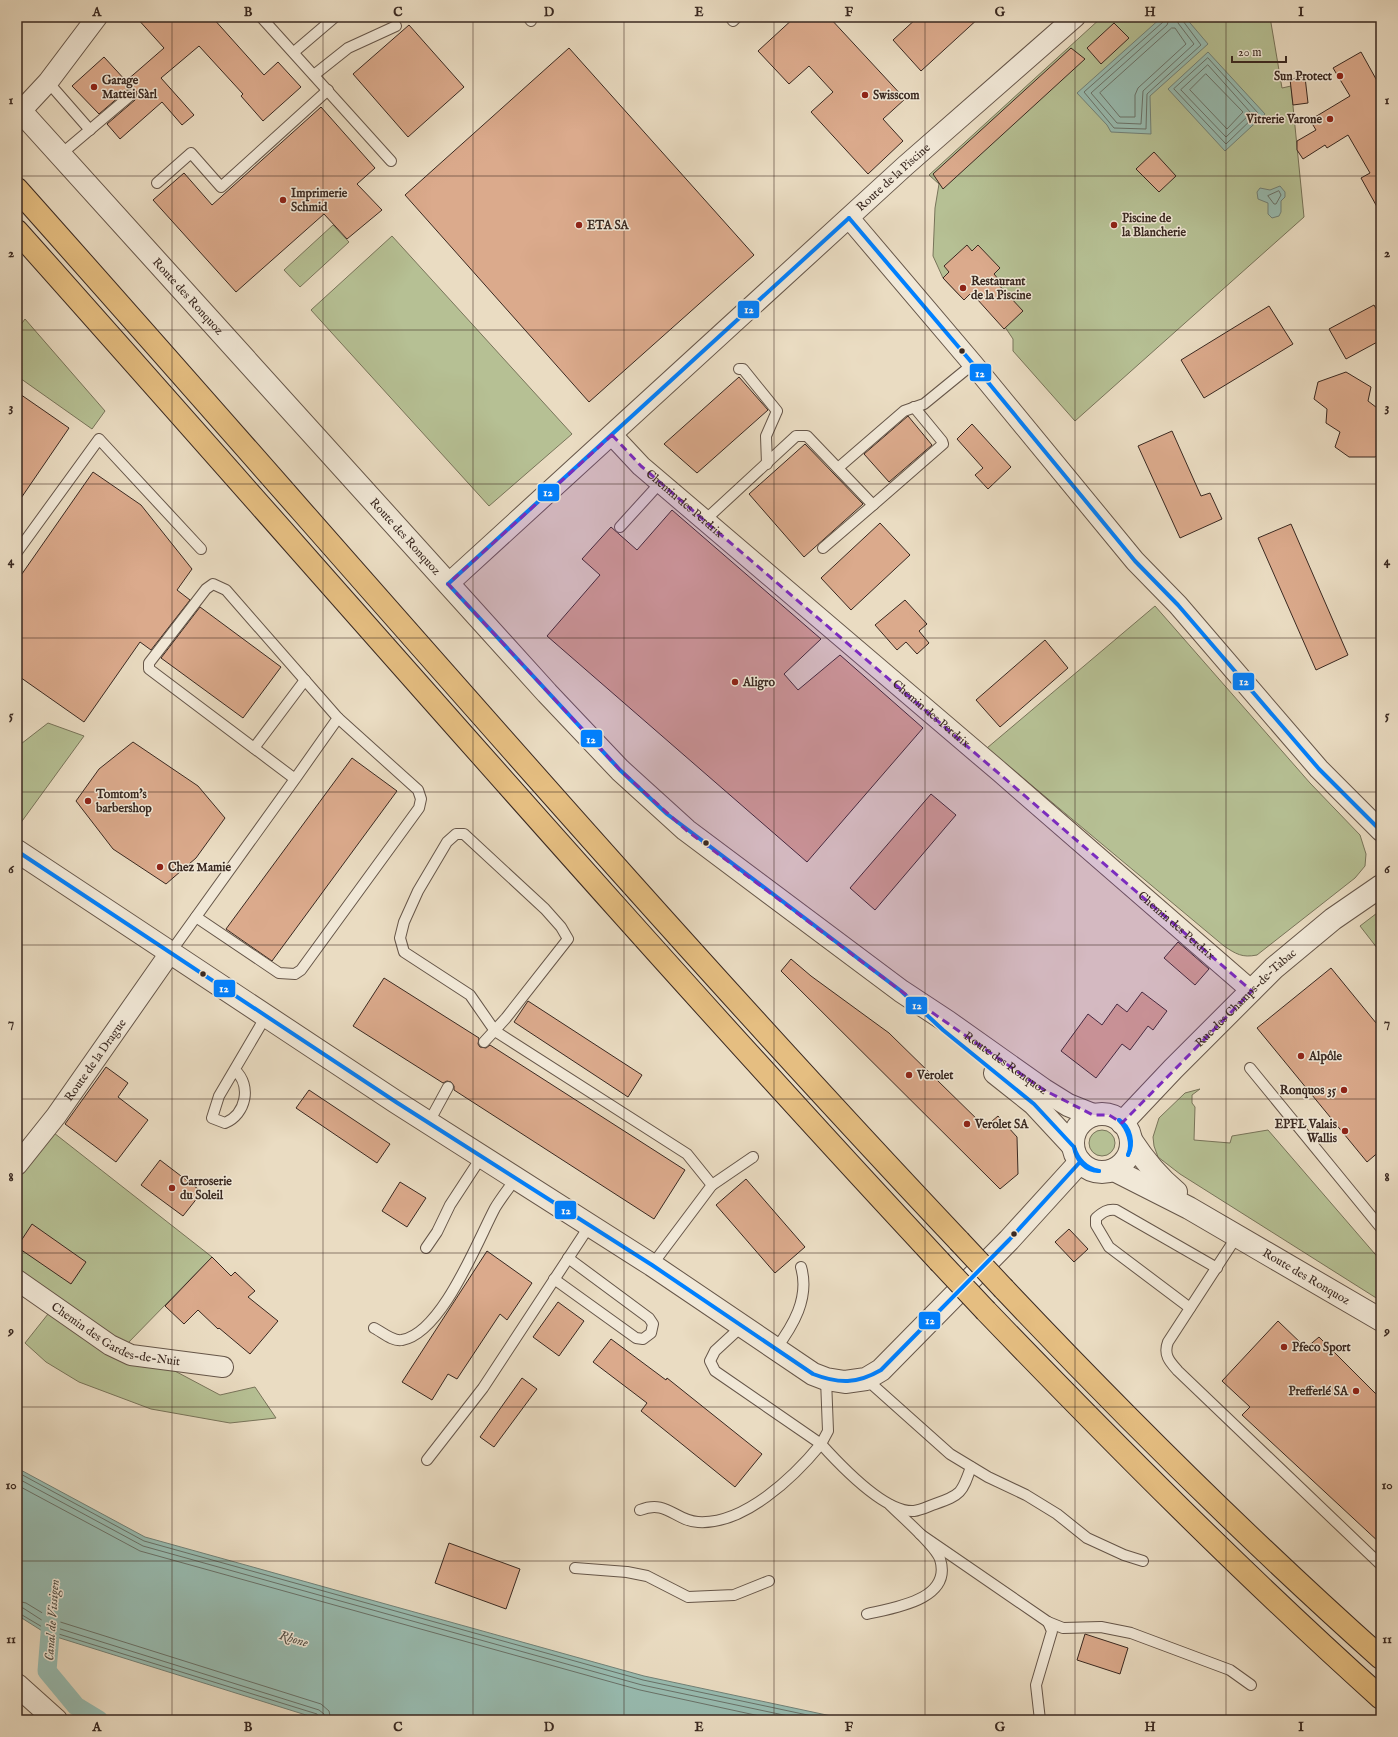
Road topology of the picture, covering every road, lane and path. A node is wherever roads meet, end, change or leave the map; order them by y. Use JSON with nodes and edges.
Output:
{"nodes":[{"id":1,"x":97,"y":17,"type":"edge"},
{"id":2,"x":261,"y":17,"type":"edge"},
{"id":3,"x":335,"y":17,"type":"edge"},
{"id":4,"x":1070,"y":18,"type":"edge"},
{"id":5,"x":396,"y":26,"type":"dead end"},
{"id":6,"x":294,"y":52,"type":"junction"},
{"id":7,"x":314,"y":75,"type":"junction"},
{"id":8,"x":48,"y":82,"type":"junction"},
{"id":9,"x":328,"y":90,"type":"junction"},
{"id":10,"x":131,"y":95,"type":"dead end"},
{"id":11,"x":19,"y":109,"type":"edge"},
{"id":12,"x":90,"y":130,"type":"junction"},
{"id":13,"x":60,"y":155,"type":"junction"},
{"id":14,"x":392,"y":161,"type":"dead end"},
{"id":15,"x":157,"y":183,"type":"dead end"},
{"id":16,"x":17,"y":189,"type":"edge"},
{"id":17,"x":848,"y":218,"type":"junction"},
{"id":18,"x":17,"y":231,"type":"edge"},
{"id":19,"x":973,"y":364,"type":"junction"},
{"id":20,"x":739,"y":369,"type":"dead end"},
{"id":21,"x":914,"y":407,"type":"junction"},
{"id":22,"x":612,"y":435,"type":"junction"},
{"id":23,"x":766,"y":464,"type":"junction"},
{"id":24,"x":838,"y":468,"type":"junction"},
{"id":25,"x":660,"y":483,"type":"junction"},
{"id":26,"x":873,"y":505,"type":"junction"},
{"id":27,"x":704,"y":521,"type":"junction"},
{"id":28,"x":620,"y":527,"type":"dead end"},
{"id":29,"x":823,"y":548,"type":"dead end"},
{"id":30,"x":201,"y":550,"type":"dead end"},
{"id":31,"x":17,"y":552,"type":"edge"},
{"id":32,"x":448,"y":584,"type":"junction"},
{"id":33,"x":305,"y":680,"type":"junction"},
{"id":34,"x":338,"y":718,"type":"junction"},
{"id":35,"x":254,"y":748,"type":"junction"},
{"id":36,"x":295,"y":779,"type":"junction"},
{"id":37,"x":1381,"y":831,"type":"edge"},
{"id":38,"x":17,"y":851,"type":"edge"},
{"id":39,"x":1381,"y":886,"type":"edge"},
{"id":40,"x":196,"y":917,"type":"junction"},
{"id":41,"x":170,"y":953,"type":"junction"},
{"id":42,"x":900,"y":991,"type":"junction"},
{"id":43,"x":1252,"y":991,"type":"junction"},
{"id":44,"x":266,"y":1016,"type":"junction"},
{"id":45,"x":495,"y":1031,"type":"junction"},
{"id":46,"x":484,"y":1042,"type":"dead end"},
{"id":47,"x":1250,"y":1068,"type":"dead end"},
{"id":48,"x":235,"y":1070,"type":"junction"},
{"id":49,"x":448,"y":1087,"type":"dead end"},
{"id":50,"x":1094,"y":1115,"type":"junction"},
{"id":51,"x":429,"y":1122,"type":"junction"},
{"id":52,"x":1127,"y":1131,"type":"junction"},
{"id":53,"x":1077,"y":1154,"type":"junction"},
{"id":54,"x":482,"y":1156,"type":"junction"},
{"id":55,"x":753,"y":1157,"type":"dead end"},
{"id":56,"x":17,"y":1165,"type":"edge"},
{"id":57,"x":1114,"y":1170,"type":"junction"},
{"id":58,"x":516,"y":1178,"type":"junction"},
{"id":59,"x":712,"y":1185,"type":"junction"},
{"id":60,"x":590,"y":1225,"type":"junction"},
{"id":61,"x":1381,"y":1228,"type":"edge"},
{"id":62,"x":1235,"y":1234,"type":"junction"},
{"id":63,"x":426,"y":1248,"type":"dead end"},
{"id":64,"x":568,"y":1258,"type":"junction"},
{"id":65,"x":652,"y":1265,"type":"junction"},
{"id":66,"x":801,"y":1267,"type":"dead end"},
{"id":67,"x":1217,"y":1268,"type":"junction"},
{"id":68,"x":554,"y":1279,"type":"junction"},
{"id":69,"x":17,"y":1280,"type":"edge"},
{"id":70,"x":1190,"y":1308,"type":"junction"},
{"id":71,"x":1381,"y":1320,"type":"edge"},
{"id":72,"x":742,"y":1327,"type":"junction"},
{"id":73,"x":374,"y":1328,"type":"dead end"},
{"id":74,"x":775,"y":1350,"type":"junction"},
{"id":75,"x":223,"y":1367,"type":"dead end"},
{"id":76,"x":826,"y":1379,"type":"junction"},
{"id":77,"x":866,"y":1379,"type":"junction"},
{"id":78,"x":821,"y":1444,"type":"junction"},
{"id":79,"x":427,"y":1460,"type":"dead end"},
{"id":80,"x":972,"y":1467,"type":"junction"},
{"id":81,"x":888,"y":1504,"type":"junction"},
{"id":82,"x":640,"y":1510,"type":"dead end"},
{"id":83,"x":920,"y":1534,"type":"junction"},
{"id":84,"x":1143,"y":1561,"type":"dead end"},
{"id":85,"x":1381,"y":1565,"type":"edge"},
{"id":86,"x":575,"y":1568,"type":"dead end"},
{"id":87,"x":769,"y":1581,"type":"dead end"},
{"id":88,"x":867,"y":1614,"type":"dead end"},
{"id":89,"x":1048,"y":1622,"type":"junction"},
{"id":90,"x":1381,"y":1658,"type":"edge"},
{"id":91,"x":17,"y":1685,"type":"edge"},
{"id":92,"x":1251,"y":1685,"type":"dead end"},
{"id":93,"x":1381,"y":1698,"type":"edge"},
{"id":94,"x":56,"y":1720,"type":"edge"},
{"id":95,"x":1040,"y":1720,"type":"edge"}],
"edges":[{"from":1,"to":8,"type":"street"},
{"from":2,"to":6,"type":"lane"},
{"from":3,"to":6,"type":"lane"},
{"from":4,"to":17,"type":"street","name":"Route de la Piscine"},
{"from":5,"to":7,"type":"lane"},
{"from":6,"to":7,"type":"lane"},
{"from":7,"to":9,"type":"lane"},
{"from":8,"to":11,"type":"street"},
{"from":8,"to":12,"type":"lane"},
{"from":9,"to":14,"type":"lane"},
{"from":9,"to":15,"type":"lane"},
{"from":10,"to":12,"type":"lane"},
{"from":11,"to":13,"type":"street","name":"Route des Ronquoz"},
{"from":12,"to":13,"type":"lane"},
{"from":13,"to":32,"type":"street","name":"Route des Ronquoz"},
{"from":16,"to":90,"type":"highway","bridge":true},
{"from":17,"to":19,"type":"street"},
{"from":17,"to":22,"type":"street","name":"Route de la Piscine"},
{"from":18,"to":93,"type":"highway","bridge":true},
{"from":19,"to":21,"type":"lane"},
{"from":19,"to":37,"type":"street"},
{"from":20,"to":23,"type":"lane"},
{"from":21,"to":24,"type":"lane"},
{"from":21,"to":26,"type":"lane"},
{"from":22,"to":25,"type":"street","name":"Chemin des Perdrix"},
{"from":22,"to":32,"type":"street","name":"Route de la Piscine"},
{"from":23,"to":24,"type":"lane"},
{"from":23,"to":27,"type":"lane"},
{"from":24,"to":26,"type":"lane"},
{"from":25,"to":27,"type":"street","name":"Chemin des Perdrix"},
{"from":25,"to":28,"type":"lane"},
{"from":26,"to":29,"type":"lane"},
{"from":27,"to":43,"type":"street","name":"Chemin des Perdrix"},
{"from":30,"to":31,"type":"lane"},
{"from":32,"to":42,"type":"street","name":"Route des Ronquoz"},
{"from":33,"to":34,"type":"lane"},
{"from":33,"to":35,"type":"lane"},
{"from":33,"to":35,"type":"lane"},
{"from":34,"to":36,"type":"lane"},
{"from":34,"to":40,"type":"lane"},
{"from":35,"to":36,"type":"lane"},
{"from":36,"to":40,"type":"lane"},
{"from":38,"to":41,"type":"street"},
{"from":39,"to":43,"type":"street","name":"Rue des Champs-de-Tabac"},
{"from":40,"to":41,"type":"lane"},
{"from":41,"to":44,"type":"street"},
{"from":41,"to":56,"type":"street","name":"Route de la Drague"},
{"from":42,"to":50,"type":"street","name":"Route des Ronquoz"},
{"from":42,"to":53,"type":"street","name":"Route des Ronquoz"},
{"from":43,"to":52,"type":"street","name":"Rue des Champs-de-Tabac"},
{"from":44,"to":48,"type":"lane"},
{"from":44,"to":51,"type":"street"},
{"from":45,"to":45,"type":"lane"},
{"from":45,"to":46,"type":"lane"},
{"from":45,"to":59,"type":"lane"},
{"from":47,"to":61,"type":"lane"},
{"from":48,"to":48,"type":"lane"},
{"from":49,"to":51,"type":"lane"},
{"from":50,"to":52,"type":"street"},
{"from":50,"to":53,"type":"street"},
{"from":51,"to":54,"type":"street"},
{"from":52,"to":57,"type":"street"},
{"from":52,"to":62,"type":"street","name":"Route des Ronquoz"},
{"from":53,"to":57,"type":"street"},
{"from":53,"to":77,"type":"street"},
{"from":54,"to":58,"type":"street"},
{"from":54,"to":63,"type":"lane"},
{"from":55,"to":59,"type":"lane"},
{"from":57,"to":62,"type":"street","name":"Route des Ronquoz"},
{"from":58,"to":60,"type":"street"},
{"from":58,"to":73,"type":"lane"},
{"from":59,"to":65,"type":"lane"},
{"from":60,"to":64,"type":"lane"},
{"from":60,"to":65,"type":"street"},
{"from":62,"to":67,"type":"lane"},
{"from":62,"to":71,"type":"street","name":"Route des Ronquoz"},
{"from":64,"to":68,"type":"lane"},
{"from":64,"to":68,"type":"lane"},
{"from":65,"to":72,"type":"street"},
{"from":66,"to":74,"type":"lane"},
{"from":67,"to":70,"type":"lane"},
{"from":67,"to":70,"type":"lane"},
{"from":68,"to":79,"type":"lane"},
{"from":69,"to":75,"type":"street","name":"Chemin des Gardes-de-Nuit"},
{"from":70,"to":85,"type":"lane"},
{"from":72,"to":74,"type":"street"},
{"from":72,"to":78,"type":"lane"},
{"from":74,"to":76,"type":"street"},
{"from":76,"to":77,"type":"street"},
{"from":76,"to":78,"type":"lane"},
{"from":77,"to":80,"type":"lane"},
{"from":78,"to":81,"type":"lane"},
{"from":78,"to":82,"type":"lane"},
{"from":80,"to":81,"type":"lane"},
{"from":80,"to":84,"type":"lane"},
{"from":81,"to":83,"type":"lane"},
{"from":83,"to":88,"type":"lane"},
{"from":83,"to":89,"type":"lane"},
{"from":86,"to":87,"type":"lane"},
{"from":89,"to":92,"type":"lane"},
{"from":89,"to":95,"type":"lane"},
{"from":91,"to":94,"type":"street"}]}
